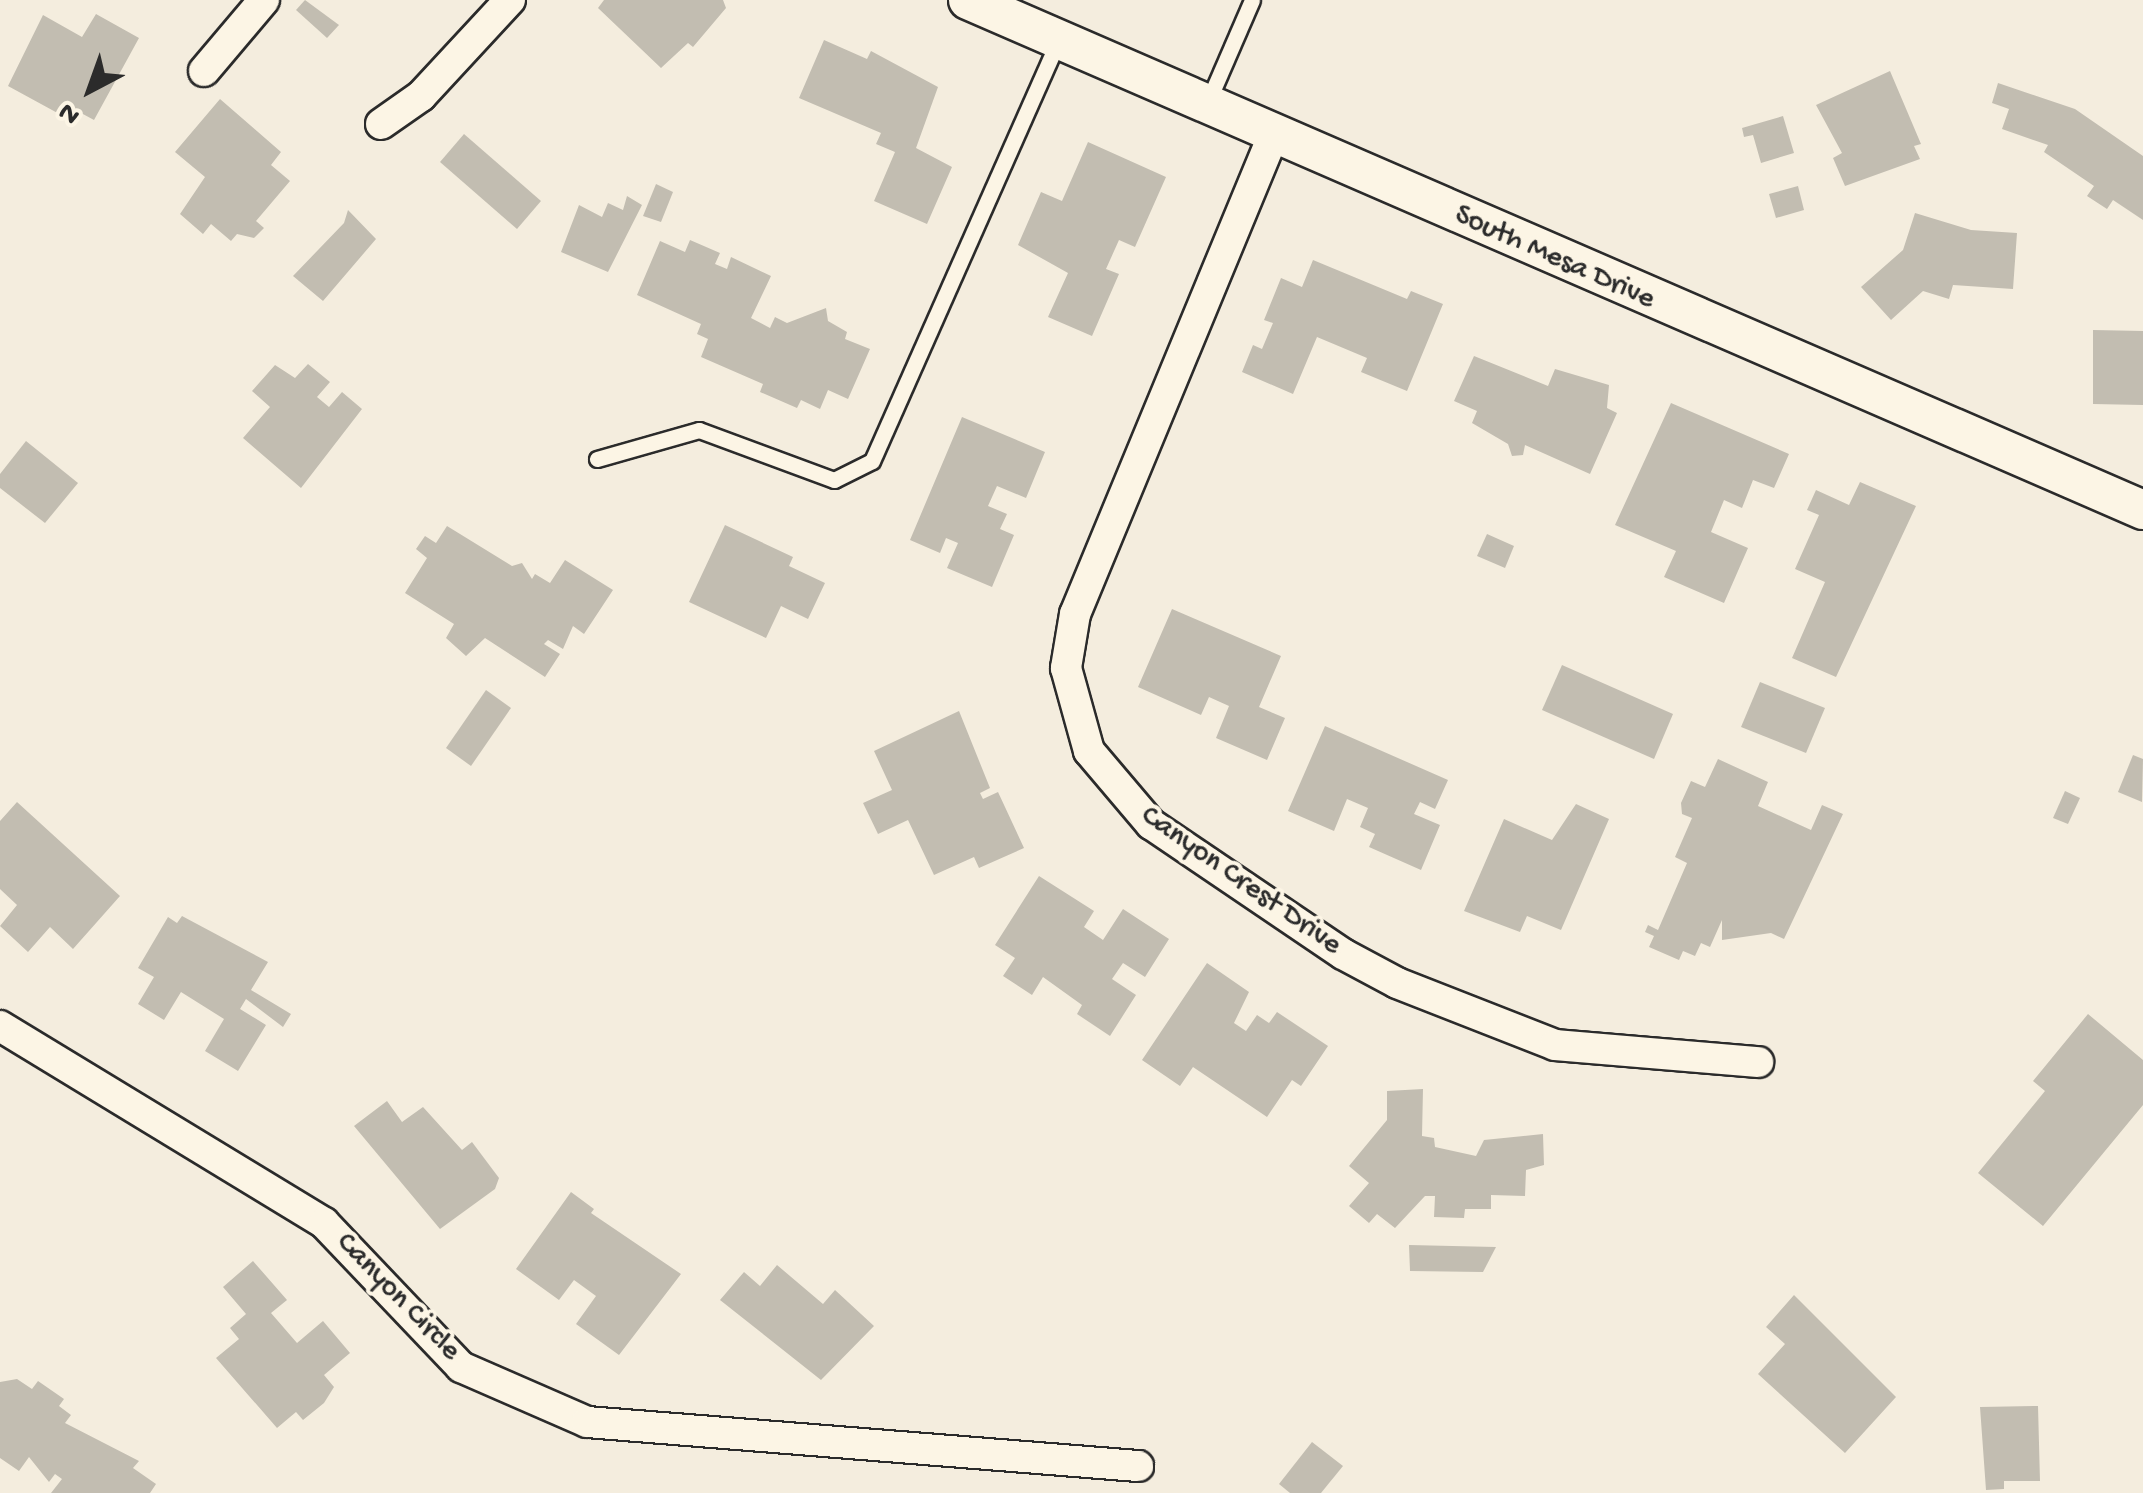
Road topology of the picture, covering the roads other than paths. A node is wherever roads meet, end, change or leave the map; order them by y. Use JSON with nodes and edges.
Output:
{"nodes":[{"id":1,"x":264,"y":0,"type":"edge"},
{"id":2,"x":510,"y":0,"type":"edge"},
{"id":3,"x":968,"y":0,"type":"edge"},
{"id":4,"x":1252,"y":0,"type":"edge"},
{"id":5,"x":1059,"y":40,"type":"junction"},
{"id":6,"x":204,"y":71,"type":"dead end"},
{"id":7,"x":1208,"y":104,"type":"junction"},
{"id":8,"x":382,"y":124,"type":"dead end"},
{"id":9,"x":1273,"y":136,"type":"junction"},
{"id":10,"x":597,"y":460,"type":"dead end"},
{"id":11,"x":2143,"y":510,"type":"edge"},
{"id":12,"x":0,"y":1026,"type":"edge"},
{"id":13,"x":1758,"y":1062,"type":"dead end"},
{"id":14,"x":1138,"y":1466,"type":"dead end"}],
"edges":[{"from":1,"to":6,"type":"street"},
{"from":2,"to":8,"type":"street"},
{"from":3,"to":5,"type":"street","name":"South Mesa Drive"},
{"from":4,"to":7,"type":"lane"},
{"from":5,"to":7,"type":"street","name":"South Mesa Drive"},
{"from":5,"to":10,"type":"lane"},
{"from":7,"to":9,"type":"street","name":"South Mesa Drive"},
{"from":9,"to":11,"type":"street","name":"South Mesa Drive"},
{"from":9,"to":13,"type":"street","name":"Canyon Crest Drive"},
{"from":12,"to":14,"type":"street","name":"Canyon Circle"}]}
